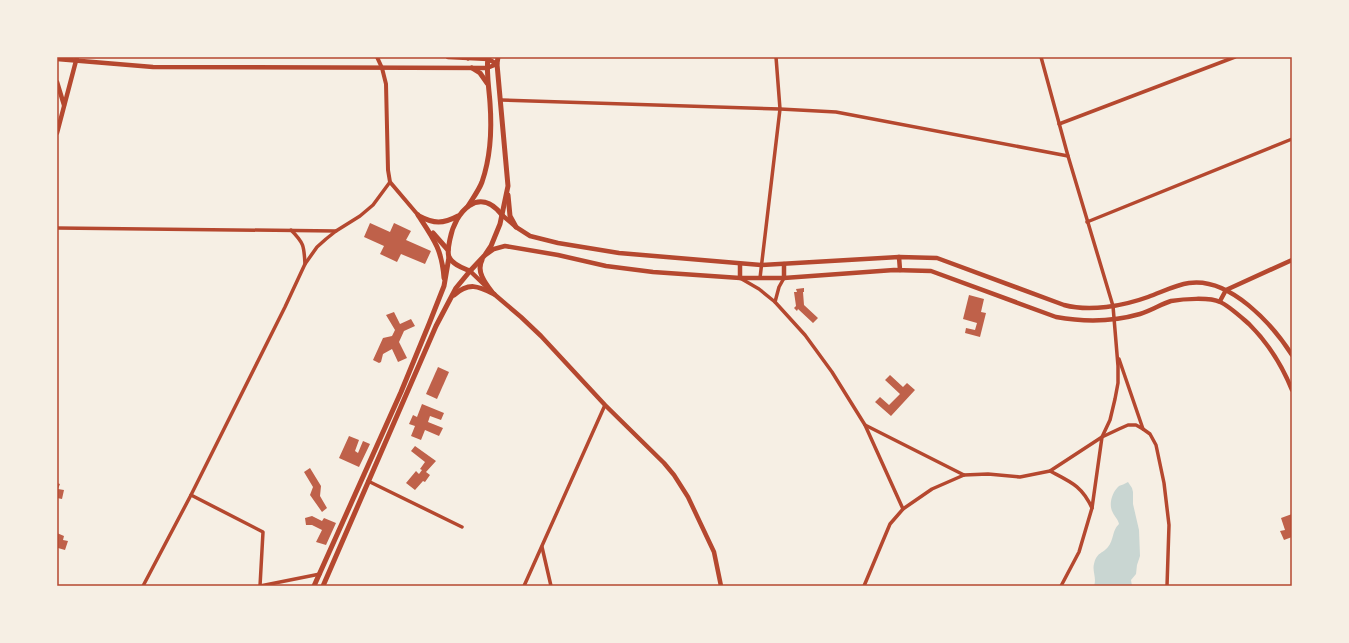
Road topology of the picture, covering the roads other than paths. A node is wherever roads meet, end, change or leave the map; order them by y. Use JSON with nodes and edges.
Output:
{"nodes":[{"id":1,"x":377,"y":57,"type":"edge"},
{"id":2,"x":448,"y":57,"type":"edge"},
{"id":3,"x":468,"y":57,"type":"edge"},
{"id":4,"x":498,"y":57,"type":"edge"},
{"id":5,"x":776,"y":57,"type":"edge"},
{"id":6,"x":1040,"y":57,"type":"edge"},
{"id":7,"x":1235,"y":57,"type":"edge"},
{"id":8,"x":488,"y":58,"type":"edge"},
{"id":9,"x":57,"y":59,"type":"edge"},
{"id":10,"x":77,"y":59,"type":"edge"},
{"id":11,"x":497,"y":64,"type":"junction"},
{"id":12,"x":382,"y":68,"type":"junction"},
{"id":13,"x":472,"y":68,"type":"junction"},
{"id":14,"x":487,"y":68,"type":"junction"},
{"id":15,"x":57,"y":82,"type":"edge"},
{"id":16,"x":488,"y":86,"type":"junction"},
{"id":17,"x":501,"y":100,"type":"junction"},
{"id":18,"x":65,"y":106,"type":"junction"},
{"id":19,"x":780,"y":109,"type":"junction"},
{"id":20,"x":1059,"y":124,"type":"junction"},
{"id":21,"x":57,"y":133,"type":"edge"},
{"id":22,"x":1292,"y":139,"type":"edge"},
{"id":23,"x":1068,"y":156,"type":"junction"},
{"id":24,"x":390,"y":182,"type":"junction"},
{"id":25,"x":508,"y":186,"type":"junction"},
{"id":26,"x":468,"y":206,"type":"junction"},
{"id":27,"x":418,"y":215,"type":"junction"},
{"id":28,"x":459,"y":215,"type":"junction"},
{"id":29,"x":502,"y":215,"type":"junction"},
{"id":30,"x":1087,"y":222,"type":"junction"},
{"id":31,"x":516,"y":227,"type":"junction"},
{"id":32,"x":57,"y":228,"type":"edge"},
{"id":33,"x":290,"y":230,"type":"junction"},
{"id":34,"x":336,"y":231,"type":"junction"},
{"id":35,"x":448,"y":250,"type":"junction"},
{"id":36,"x":449,"y":257,"type":"junction"},
{"id":37,"x":484,"y":257,"type":"junction"},
{"id":38,"x":900,"y":257,"type":"junction"},
{"id":39,"x":1292,"y":260,"type":"edge"},
{"id":40,"x":305,"y":264,"type":"junction"},
{"id":41,"x":740,"y":264,"type":"junction"},
{"id":42,"x":784,"y":264,"type":"junction"},
{"id":43,"x":761,"y":265,"type":"junction"},
{"id":44,"x":900,"y":270,"type":"junction"},
{"id":45,"x":470,"y":271,"type":"junction"},
{"id":46,"x":740,"y":278,"type":"junction"},
{"id":47,"x":760,"y":278,"type":"junction"},
{"id":48,"x":784,"y":278,"type":"junction"},
{"id":49,"x":444,"y":286,"type":"junction"},
{"id":50,"x":1226,"y":290,"type":"junction"},
{"id":51,"x":494,"y":294,"type":"junction"},
{"id":52,"x":449,"y":300,"type":"junction"},
{"id":53,"x":1220,"y":301,"type":"junction"},
{"id":54,"x":775,"y":302,"type":"junction"},
{"id":55,"x":1113,"y":306,"type":"junction"},
{"id":56,"x":1115,"y":319,"type":"junction"},
{"id":57,"x":1117,"y":352,"type":"junction"},
{"id":58,"x":1292,"y":355,"type":"edge"},
{"id":59,"x":1292,"y":390,"type":"edge"},
{"id":60,"x":605,"y":405,"type":"junction"},
{"id":61,"x":865,"y":425,"type":"junction"},
{"id":62,"x":1143,"y":429,"type":"junction"},
{"id":63,"x":1102,"y":437,"type":"junction"},
{"id":64,"x":1050,"y":471,"type":"junction"},
{"id":65,"x":964,"y":474,"type":"junction"},
{"id":66,"x":368,"y":481,"type":"junction"},
{"id":67,"x":190,"y":496,"type":"junction"},
{"id":68,"x":1092,"y":508,"type":"junction"},
{"id":69,"x":903,"y":509,"type":"junction"},
{"id":70,"x":462,"y":527,"type":"dead end"},
{"id":71,"x":542,"y":547,"type":"junction"},
{"id":72,"x":320,"y":574,"type":"junction"},
{"id":73,"x":143,"y":586,"type":"edge"},
{"id":74,"x":260,"y":586,"type":"edge"},
{"id":75,"x":314,"y":586,"type":"edge"},
{"id":76,"x":323,"y":586,"type":"edge"},
{"id":77,"x":524,"y":586,"type":"edge"},
{"id":78,"x":551,"y":586,"type":"edge"},
{"id":79,"x":721,"y":586,"type":"edge"},
{"id":80,"x":864,"y":586,"type":"edge"},
{"id":81,"x":1061,"y":586,"type":"edge"},
{"id":82,"x":1167,"y":586,"type":"edge"}],
"edges":[{"from":1,"to":12,"type":"street"},
{"from":2,"to":3,"type":"main road"},
{"from":3,"to":8,"type":"main road"},
{"from":4,"to":11,"type":"main road"},
{"from":5,"to":19,"type":"street"},
{"from":6,"to":20,"type":"street"},
{"from":7,"to":20,"type":"street"},
{"from":8,"to":11,"type":"main road"},
{"from":8,"to":14,"type":"main road"},
{"from":9,"to":10,"type":"main road"},
{"from":10,"to":12,"type":"main road"},
{"from":10,"to":18,"type":"main road"},
{"from":11,"to":14,"type":"main road"},
{"from":11,"to":17,"type":"main road"},
{"from":12,"to":13,"type":"main road"},
{"from":12,"to":24,"type":"street"},
{"from":13,"to":14,"type":"main road"},
{"from":13,"to":16,"type":"main road"},
{"from":14,"to":16,"type":"main road"},
{"from":15,"to":18,"type":"main road"},
{"from":16,"to":26,"type":"main road"},
{"from":17,"to":19,"type":"street"},
{"from":17,"to":25,"type":"main road"},
{"from":18,"to":21,"type":"main road"},
{"from":19,"to":23,"type":"street"},
{"from":19,"to":43,"type":"street"},
{"from":20,"to":23,"type":"street"},
{"from":22,"to":30,"type":"street"},
{"from":23,"to":30,"type":"street"},
{"from":24,"to":27,"type":"street"},
{"from":24,"to":34,"type":"street"},
{"from":25,"to":29,"type":"main road"},
{"from":25,"to":31,"type":"main road"},
{"from":26,"to":28,"type":"main road"},
{"from":26,"to":29,"type":"main road"},
{"from":27,"to":28,"type":"main road"},
{"from":27,"to":35,"type":"main road"},
{"from":27,"to":49,"type":"main road"},
{"from":28,"to":35,"type":"main road"},
{"from":29,"to":31,"type":"main road"},
{"from":29,"to":37,"type":"main road"},
{"from":30,"to":55,"type":"street"},
{"from":31,"to":41,"type":"main road"},
{"from":32,"to":33,"type":"street"},
{"from":33,"to":34,"type":"street"},
{"from":33,"to":40,"type":"street"},
{"from":34,"to":40,"type":"street"},
{"from":35,"to":36,"type":"main road"},
{"from":36,"to":45,"type":"main road"},
{"from":36,"to":49,"type":"main road"},
{"from":37,"to":45,"type":"main road"},
{"from":37,"to":46,"type":"main road"},
{"from":37,"to":51,"type":"main road"},
{"from":38,"to":42,"type":"main road"},
{"from":38,"to":44,"type":"main road"},
{"from":38,"to":55,"type":"main road"},
{"from":39,"to":50,"type":"main road"},
{"from":40,"to":67,"type":"street"},
{"from":41,"to":43,"type":"main road"},
{"from":41,"to":46,"type":"main road"},
{"from":42,"to":43,"type":"main road"},
{"from":42,"to":48,"type":"main road"},
{"from":43,"to":47,"type":"street"},
{"from":44,"to":48,"type":"main road"},
{"from":44,"to":56,"type":"main road"},
{"from":45,"to":51,"type":"main road"},
{"from":45,"to":52,"type":"main road"},
{"from":46,"to":47,"type":"main road"},
{"from":46,"to":54,"type":"street"},
{"from":47,"to":48,"type":"main road"},
{"from":48,"to":54,"type":"street"},
{"from":49,"to":72,"type":"main road"},
{"from":50,"to":53,"type":"main road"},
{"from":50,"to":55,"type":"main road"},
{"from":50,"to":58,"type":"main road"},
{"from":51,"to":52,"type":"main road"},
{"from":51,"to":60,"type":"main road"},
{"from":52,"to":66,"type":"main road"},
{"from":53,"to":56,"type":"main road"},
{"from":53,"to":59,"type":"main road"},
{"from":54,"to":61,"type":"street"},
{"from":55,"to":56,"type":"street"},
{"from":56,"to":57,"type":"street"},
{"from":57,"to":62,"type":"street"},
{"from":57,"to":63,"type":"street"},
{"from":60,"to":71,"type":"street"},
{"from":60,"to":79,"type":"main road"},
{"from":61,"to":65,"type":"street"},
{"from":61,"to":69,"type":"street"},
{"from":62,"to":63,"type":"street"},
{"from":62,"to":82,"type":"street"},
{"from":63,"to":64,"type":"street"},
{"from":63,"to":68,"type":"street"},
{"from":64,"to":65,"type":"street"},
{"from":64,"to":68,"type":"street"},
{"from":65,"to":69,"type":"street"},
{"from":66,"to":70,"type":"street"},
{"from":66,"to":76,"type":"main road"},
{"from":67,"to":73,"type":"street"},
{"from":67,"to":74,"type":"street"},
{"from":68,"to":81,"type":"street"},
{"from":69,"to":80,"type":"street"},
{"from":71,"to":77,"type":"street"},
{"from":71,"to":78,"type":"street"},
{"from":72,"to":74,"type":"street"},
{"from":72,"to":75,"type":"main road"}]}
